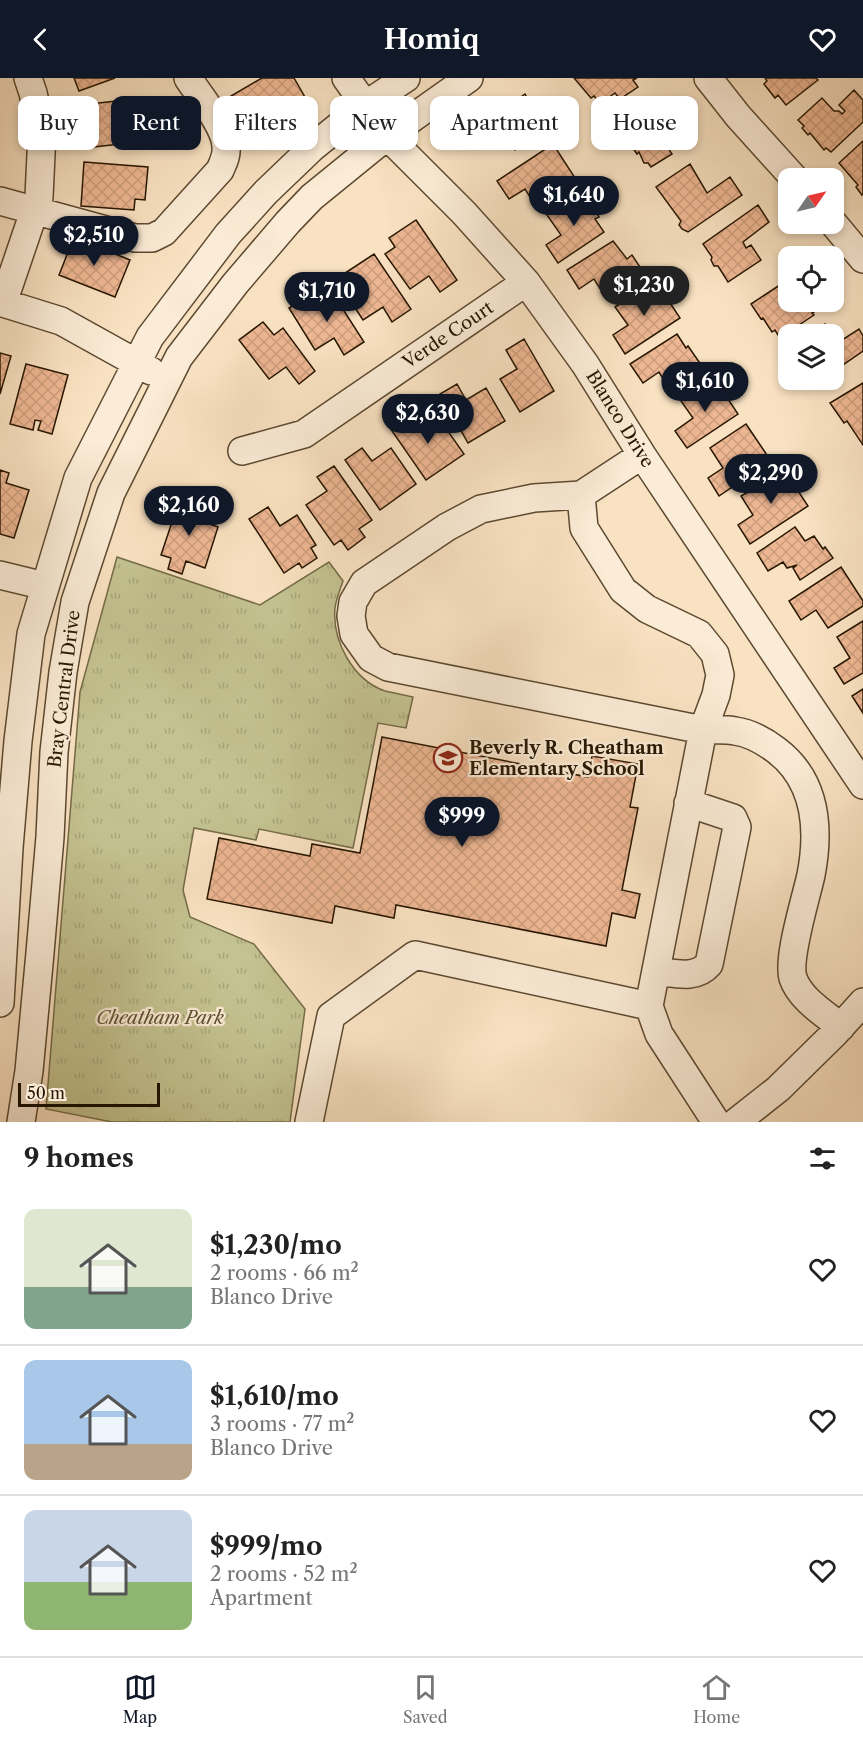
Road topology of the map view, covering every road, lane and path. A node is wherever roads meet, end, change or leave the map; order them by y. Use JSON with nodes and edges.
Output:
{"nodes":[{"id":1,"x":28,"y":78,"type":"edge"},
{"id":2,"x":188,"y":78,"type":"edge"},
{"id":3,"x":346,"y":78,"type":"edge"},
{"id":4,"x":406,"y":78,"type":"edge"},
{"id":5,"x":469,"y":78,"type":"edge"},
{"id":6,"x":708,"y":78,"type":"edge"},
{"id":7,"x":358,"y":96,"type":"edge"},
{"id":8,"x":379,"y":96,"type":"edge"},
{"id":9,"x":418,"y":114,"type":"edge"},
{"id":10,"x":330,"y":134,"type":"edge"},
{"id":11,"x":370,"y":150,"type":"edge"},
{"id":12,"x":401,"y":150,"type":"edge"},
{"id":13,"x":785,"y":168,"type":"edge"},
{"id":14,"x":0,"y":201,"type":"edge"},
{"id":15,"x":34,"y":210,"type":"junction"},
{"id":16,"x":842,"y":234,"type":"edge"},
{"id":17,"x":863,"y":259,"type":"edge"},
{"id":18,"x":526,"y":282,"type":"junction"},
{"id":19,"x":2,"y":302,"type":"edge"},
{"id":20,"x":136,"y":364,"type":"junction"},
{"id":21,"x":168,"y":380,"type":"junction"},
{"id":22,"x":242,"y":450,"type":"dead end"},
{"id":23,"x":642,"y":455,"type":"junction"},
{"id":24,"x":581,"y":495,"type":"junction"},
{"id":25,"x":0,"y":575,"type":"edge"},
{"id":26,"x":45,"y":586,"type":"junction"},
{"id":27,"x":703,"y":730,"type":"junction"},
{"id":28,"x":863,"y":785,"type":"edge"},
{"id":29,"x":688,"y":803,"type":"junction"},
{"id":30,"x":4,"y":847,"type":"edge"},
{"id":31,"x":656,"y":970,"type":"junction"},
{"id":32,"x":863,"y":1002,"type":"edge"},
{"id":33,"x":0,"y":1003,"type":"edge"},
{"id":34,"x":649,"y":1006,"type":"junction"},
{"id":35,"x":841,"y":1027,"type":"junction"},
{"id":36,"x":21,"y":1122,"type":"edge"},
{"id":37,"x":309,"y":1122,"type":"edge"},
{"id":38,"x":716,"y":1122,"type":"edge"},
{"id":39,"x":736,"y":1122,"type":"edge"}],
"edges":[{"from":1,"to":15,"type":"street"},
{"from":2,"to":15,"type":"street"},
{"from":3,"to":7,"type":"street","name":"Blanco Drive"},
{"from":4,"to":8,"type":"street","name":"Bray Central Drive"},
{"from":5,"to":9,"type":"street","name":"Bray Central Drive"},
{"from":6,"to":13,"type":"street"},
{"from":10,"to":20,"type":"street","name":"Bray Central Drive"},
{"from":11,"to":21,"type":"street","name":"Bray Central Drive"},
{"from":12,"to":18,"type":"street","name":"Blanco Drive"},
{"from":14,"to":15,"type":"street"},
{"from":15,"to":19,"type":"street"},
{"from":16,"to":17,"type":"street"},
{"from":18,"to":22,"type":"street","name":"Verde Court"},
{"from":18,"to":23,"type":"street","name":"Blanco Drive"},
{"from":19,"to":20,"type":"street"},
{"from":20,"to":21,"type":"street"},
{"from":20,"to":26,"type":"street","name":"Bray Central Drive"},
{"from":21,"to":36,"type":"street","name":"Bray Central Drive"},
{"from":23,"to":24,"type":"street"},
{"from":23,"to":28,"type":"street","name":"Blanco Drive"},
{"from":24,"to":27,"type":"street"},
{"from":24,"to":27,"type":"street"},
{"from":25,"to":26,"type":"street"},
{"from":26,"to":30,"type":"street","name":"Bray Central Drive"},
{"from":27,"to":29,"type":"street"},
{"from":27,"to":35,"type":"street"},
{"from":29,"to":31,"type":"street"},
{"from":29,"to":31,"type":"street"},
{"from":30,"to":33,"type":"street","name":"Bray Central Drive"},
{"from":31,"to":34,"type":"street"},
{"from":32,"to":35,"type":"street"},
{"from":34,"to":37,"type":"street"},
{"from":34,"to":38,"type":"street"},
{"from":35,"to":39,"type":"street"}]}
